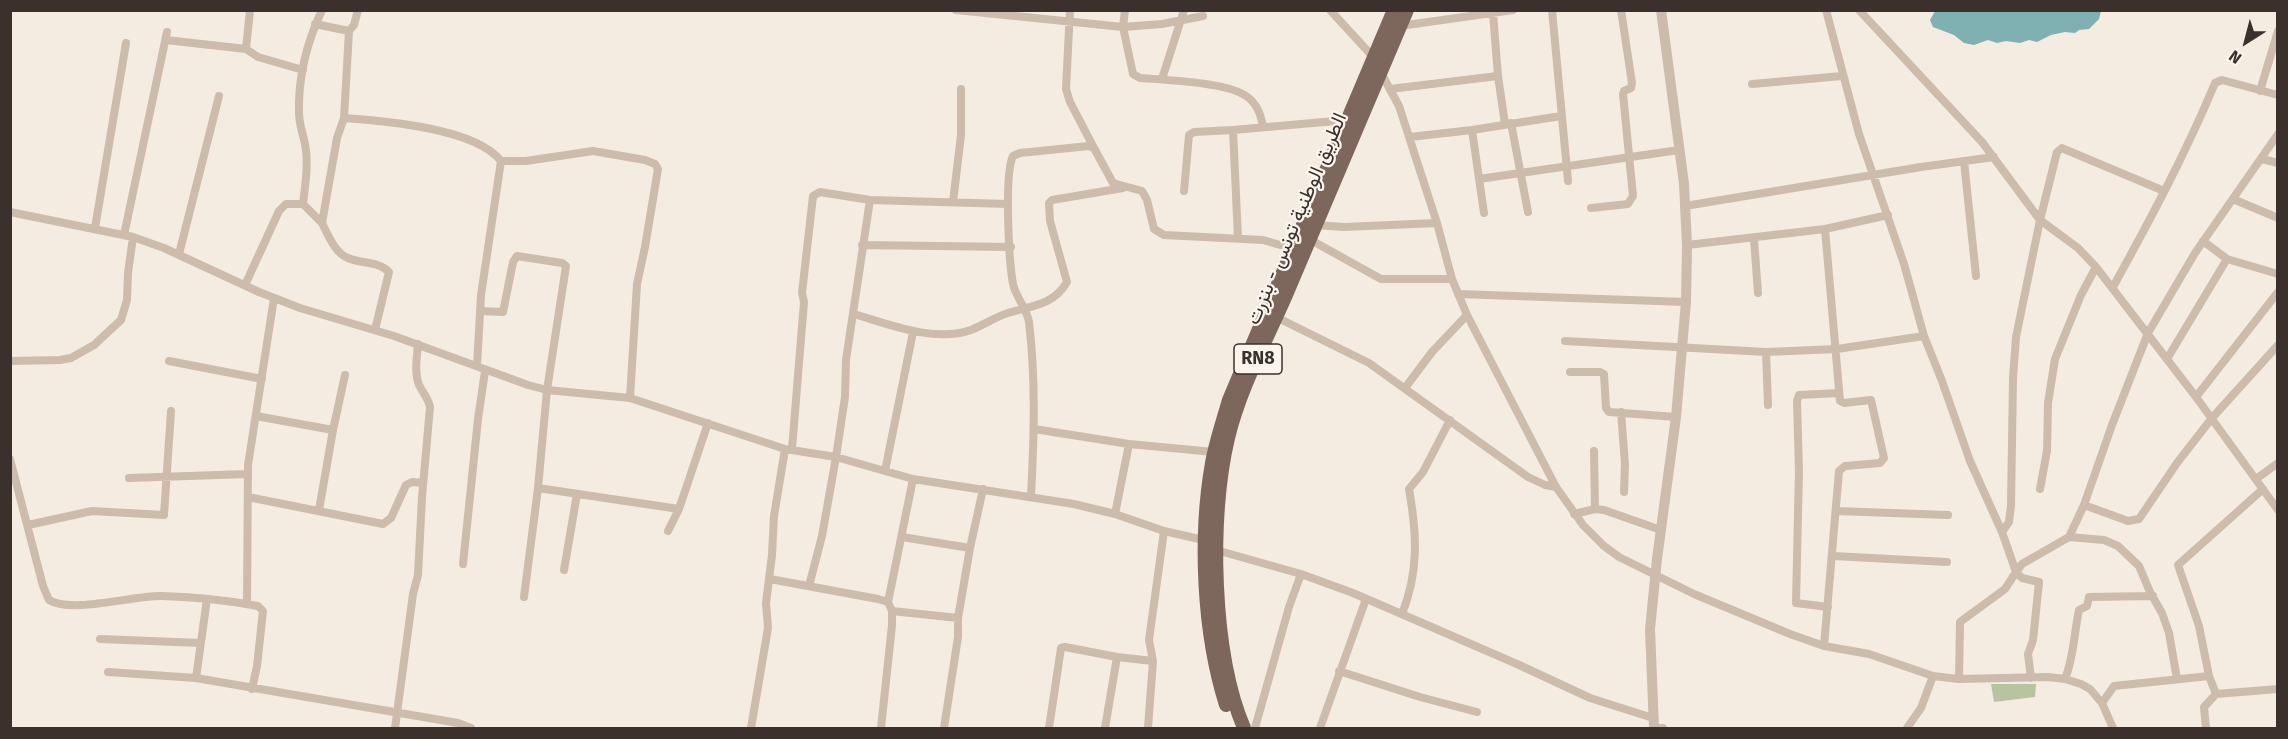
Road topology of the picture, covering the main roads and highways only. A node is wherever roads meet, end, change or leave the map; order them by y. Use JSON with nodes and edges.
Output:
{"nodes":[{"id":1,"x":1394,"y":10,"type":"edge"},
{"id":2,"x":1407,"y":10,"type":"edge"},
{"id":3,"x":1212,"y":544,"type":"junction"},
{"id":4,"x":1234,"y":729,"type":"edge"},
{"id":5,"x":1244,"y":729,"type":"edge"}],
"edges":[{"from":1,"to":3,"type":"main road","name":"الطريق الوطنية تونس - بنزرت","number":"RN8"},
{"from":2,"to":3,"type":"main road","name":"الطريق الوطنية تونس - بنزرت","number":"RN8"},
{"from":3,"to":4,"type":"main road","name":"الطريق الوطنية تونس - بنزرت","number":"RN8"},
{"from":3,"to":5,"type":"main road","name":"الطريق الوطنية تونس - بنزرت","number":"RN8"}]}
